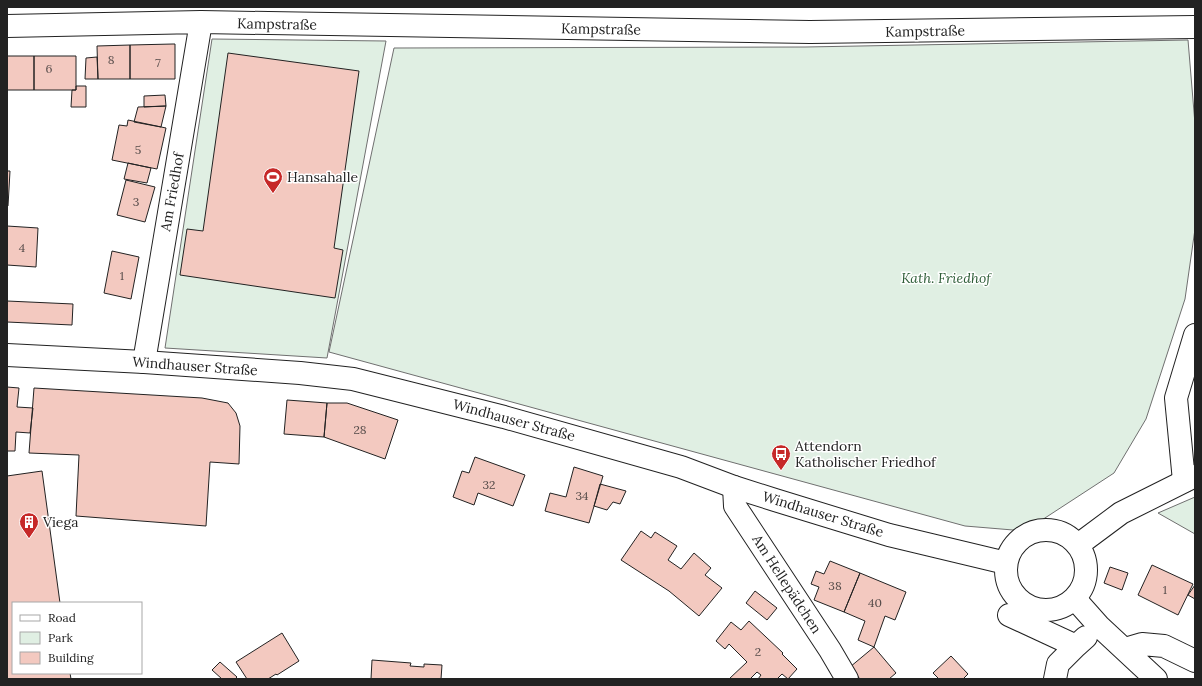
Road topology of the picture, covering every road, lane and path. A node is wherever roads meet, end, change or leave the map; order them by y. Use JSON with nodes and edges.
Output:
{"nodes":[{"id":1,"x":201,"y":22,"type":"junction"},
{"id":2,"x":7,"y":26,"type":"edge"},
{"id":3,"x":1195,"y":28,"type":"edge"},
{"id":4,"x":1195,"y":335,"type":"edge"},
{"id":5,"x":7,"y":354,"type":"edge"},
{"id":6,"x":144,"y":362,"type":"junction"},
{"id":7,"x":1189,"y":478,"type":"edge"},
{"id":8,"x":734,"y":487,"type":"junction"},
{"id":9,"x":1078,"y":545,"type":"junction"},
{"id":10,"x":1006,"y":563,"type":"junction"},
{"id":11,"x":1075,"y":599,"type":"junction"},
{"id":12,"x":1009,"y":615,"type":"dead end"},
{"id":13,"x":1099,"y":626,"type":"junction"},
{"id":14,"x":1076,"y":646,"type":"junction"},
{"id":15,"x":1125,"y":649,"type":"junction"},
{"id":16,"x":1195,"y":661,"type":"edge"},
{"id":17,"x":847,"y":679,"type":"edge"},
{"id":18,"x":1055,"y":679,"type":"edge"},
{"id":19,"x":1156,"y":679,"type":"edge"}],
"edges":[{"from":1,"to":2,"type":"street","name":"Kampstraße"},
{"from":1,"to":3,"type":"street","name":"Kampstraße"},
{"from":1,"to":6,"type":"street","name":"Am Friedhof"},
{"from":4,"to":7,"type":"street"},
{"from":5,"to":6,"type":"street","name":"Windhauser Straße"},
{"from":6,"to":8,"type":"street","name":"Windhauser Straße"},
{"from":7,"to":9,"type":"street"},
{"from":8,"to":10,"type":"street","name":"Windhauser Straße"},
{"from":8,"to":17,"type":"street","name":"Am Hellepädchen"},
{"from":9,"to":10,"type":"street"},
{"from":9,"to":11,"type":"street"},
{"from":10,"to":11,"type":"street"},
{"from":11,"to":13,"type":"street"},
{"from":12,"to":14,"type":"street"},
{"from":13,"to":14,"type":"street"},
{"from":13,"to":15,"type":"street"},
{"from":14,"to":18,"type":"street"},
{"from":15,"to":16,"type":"street"},
{"from":15,"to":19,"type":"street"}]}
